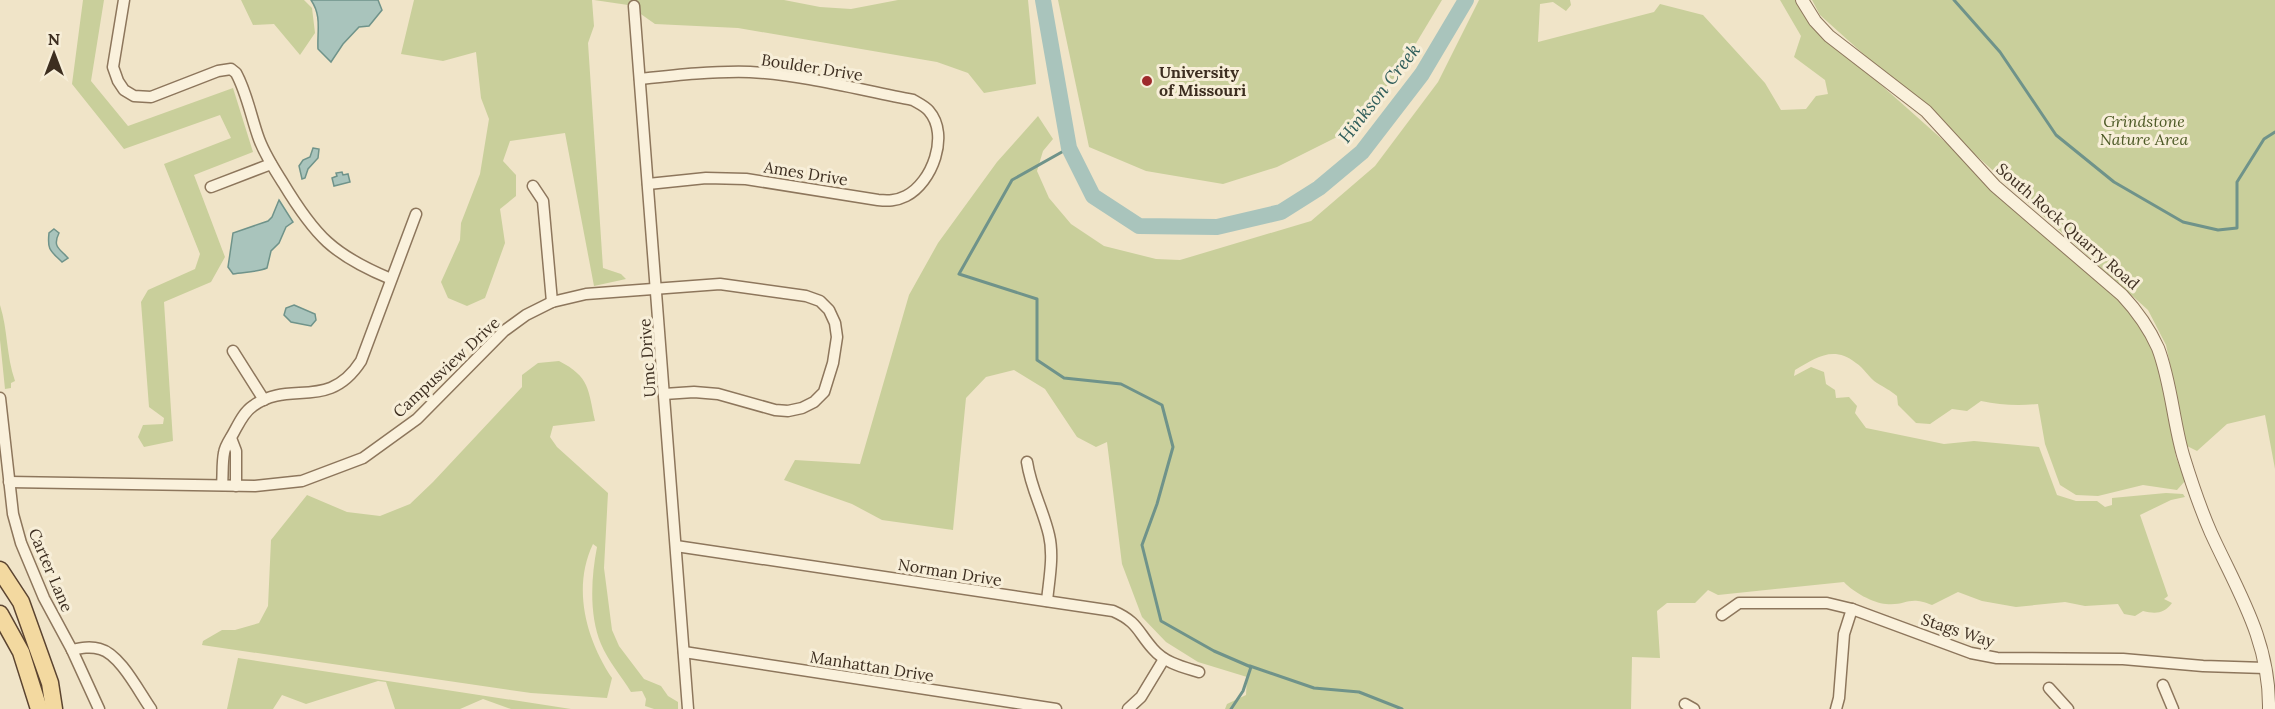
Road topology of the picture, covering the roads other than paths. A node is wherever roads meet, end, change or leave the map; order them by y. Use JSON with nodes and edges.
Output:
{"nodes":[{"id":1,"x":124,"y":0,"type":"edge"},
{"id":2,"x":1802,"y":0,"type":"edge"},
{"id":3,"x":634,"y":6,"type":"dead end"},
{"id":4,"x":640,"y":79,"type":"junction"},
{"id":5,"x":937,"y":155,"type":"joint"},
{"id":6,"x":271,"y":164,"type":"junction"},
{"id":7,"x":648,"y":184,"type":"junction"},
{"id":8,"x":533,"y":186,"type":"dead end"},
{"id":9,"x":211,"y":187,"type":"dead end"},
{"id":10,"x":416,"y":214,"type":"dead end"},
{"id":11,"x":391,"y":279,"type":"junction"},
{"id":12,"x":657,"y":288,"type":"junction"},
{"id":13,"x":552,"y":302,"type":"junction"},
{"id":14,"x":233,"y":351,"type":"dead end"},
{"id":15,"x":664,"y":394,"type":"junction"},
{"id":16,"x":0,"y":398,"type":"edge"},
{"id":17,"x":264,"y":400,"type":"junction"},
{"id":18,"x":231,"y":438,"type":"junction"},
{"id":19,"x":1027,"y":462,"type":"dead end"},
{"id":20,"x":9,"y":482,"type":"junction"},
{"id":21,"x":222,"y":485,"type":"junction"},
{"id":22,"x":236,"y":486,"type":"junction"},
{"id":23,"x":676,"y":546,"type":"junction"},
{"id":24,"x":0,"y":570,"type":"edge"},
{"id":25,"x":1047,"y":601,"type":"junction"},
{"id":26,"x":1852,"y":609,"type":"junction"},
{"id":27,"x":0,"y":614,"type":"edge"},
{"id":28,"x":1722,"y":615,"type":"dead end"},
{"id":29,"x":72,"y":650,"type":"junction"},
{"id":30,"x":684,"y":652,"type":"junction"},
{"id":31,"x":1164,"y":659,"type":"junction"},
{"id":32,"x":2265,"y":668,"type":"junction"},
{"id":33,"x":1199,"y":672,"type":"dead end"},
{"id":34,"x":2163,"y":685,"type":"dead end"},
{"id":35,"x":2049,"y":688,"type":"dead end"},
{"id":36,"x":39,"y":709,"type":"edge"},
{"id":37,"x":54,"y":709,"type":"edge"},
{"id":38,"x":99,"y":709,"type":"edge"},
{"id":39,"x":151,"y":709,"type":"edge"},
{"id":40,"x":688,"y":709,"type":"edge"},
{"id":41,"x":1056,"y":709,"type":"edge"},
{"id":42,"x":1128,"y":709,"type":"edge"},
{"id":43,"x":1836,"y":709,"type":"edge"},
{"id":44,"x":2068,"y":709,"type":"edge"},
{"id":45,"x":2173,"y":709,"type":"edge"},
{"id":46,"x":2269,"y":709,"type":"edge"}],
"edges":[{"from":1,"to":6,"type":"street"},
{"from":2,"to":32,"type":"street","name":"South Rock Quarry Road"},
{"from":3,"to":4,"type":"street","name":"Umc Drive"},
{"from":4,"to":5,"type":"street","name":"Boulder Drive"},
{"from":4,"to":7,"type":"street","name":"Umc Drive"},
{"from":5,"to":7,"type":"street","name":"Ames Drive"},
{"from":6,"to":9,"type":"street"},
{"from":6,"to":11,"type":"street"},
{"from":7,"to":12,"type":"street","name":"Umc Drive"},
{"from":8,"to":13,"type":"street"},
{"from":10,"to":11,"type":"street"},
{"from":11,"to":17,"type":"street"},
{"from":12,"to":13,"type":"street","name":"Campusview Drive"},
{"from":12,"to":15,"type":"street","name":"Umc Drive"},
{"from":12,"to":15,"type":"street","name":"Campusview Drive"},
{"from":13,"to":22,"type":"street","name":"Campusview Drive"},
{"from":14,"to":17,"type":"street"},
{"from":15,"to":23,"type":"street","name":"Umc Drive"},
{"from":16,"to":20,"type":"street","name":"Carter Lane"},
{"from":17,"to":18,"type":"street"},
{"from":18,"to":21,"type":"street"},
{"from":18,"to":22,"type":"street"},
{"from":19,"to":25,"type":"street"},
{"from":20,"to":21,"type":"street","name":"Campusview Drive"},
{"from":20,"to":29,"type":"street","name":"Carter Lane"},
{"from":21,"to":22,"type":"street","name":"Campusview Drive"},
{"from":23,"to":25,"type":"street","name":"Norman Drive"},
{"from":23,"to":30,"type":"street","name":"Umc Drive"},
{"from":24,"to":37,"type":"main road"},
{"from":25,"to":31,"type":"street","name":"Norman Drive"},
{"from":26,"to":28,"type":"street","name":"Stags Way"},
{"from":26,"to":32,"type":"street","name":"Stags Way"},
{"from":26,"to":43,"type":"street"},
{"from":27,"to":36,"type":"main road"},
{"from":29,"to":38,"type":"street","name":"Carter Lane"},
{"from":29,"to":39,"type":"street"},
{"from":30,"to":40,"type":"street","name":"Umc Drive"},
{"from":30,"to":41,"type":"street","name":"Manhattan Drive"},
{"from":31,"to":33,"type":"street","name":"Norman Drive"},
{"from":31,"to":42,"type":"street"},
{"from":32,"to":46,"type":"street","name":"South Rock Quarry Road"},
{"from":34,"to":45,"type":"street"},
{"from":35,"to":44,"type":"street"}]}
